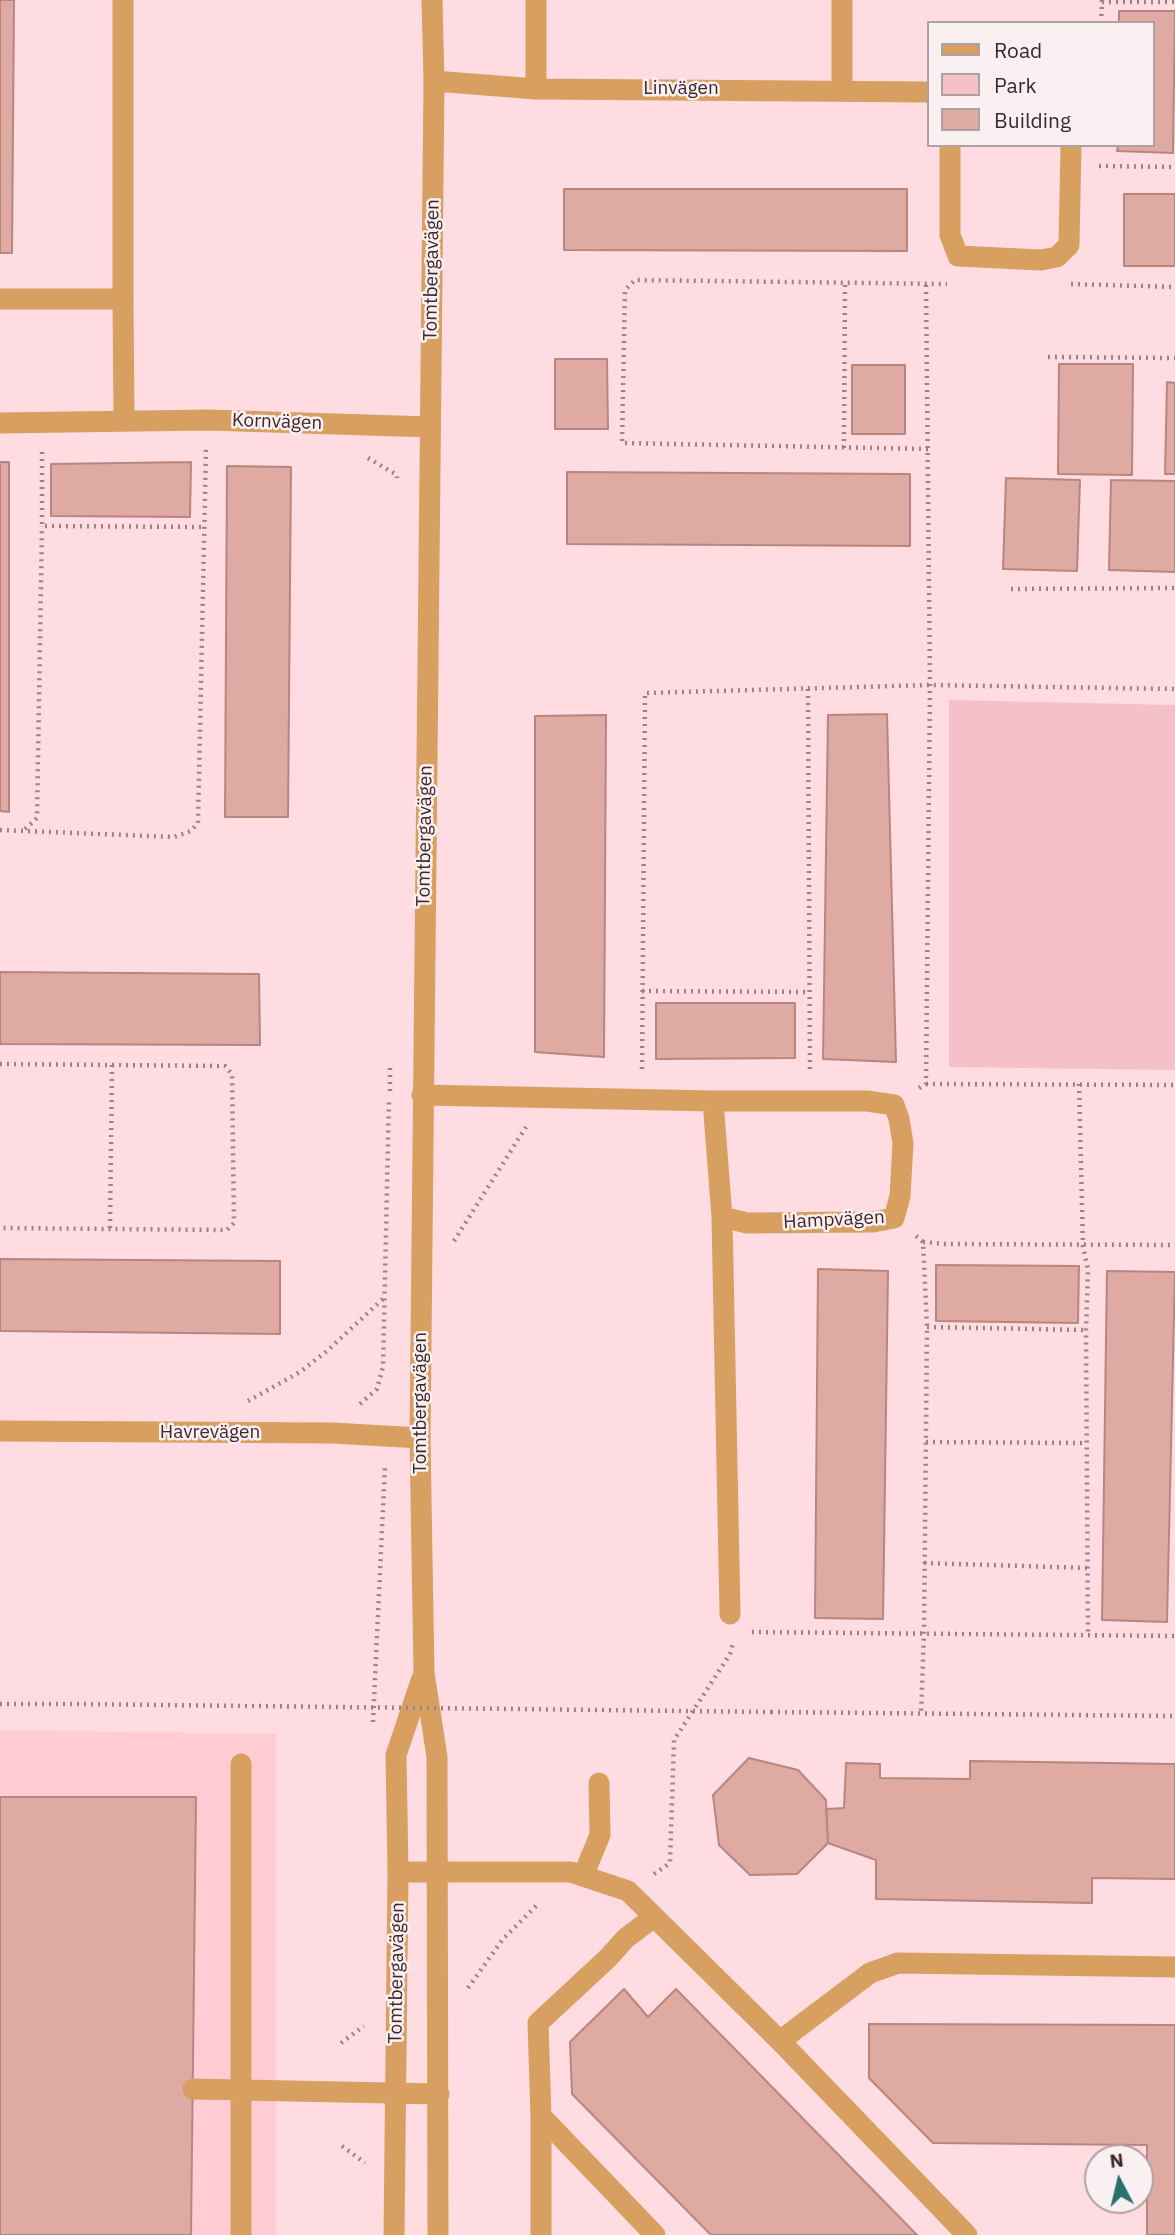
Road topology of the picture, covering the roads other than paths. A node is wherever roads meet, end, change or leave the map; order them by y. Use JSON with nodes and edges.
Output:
{"nodes":[{"id":1,"x":123,"y":0,"type":"edge"},
{"id":2,"x":432,"y":0,"type":"edge"},
{"id":3,"x":536,"y":0,"type":"edge"},
{"id":4,"x":842,"y":0,"type":"edge"},
{"id":5,"x":434,"y":81,"type":"junction"},
{"id":6,"x":536,"y":89,"type":"junction"},
{"id":7,"x":842,"y":90,"type":"junction"},
{"id":8,"x":926,"y":92,"type":"edge"},
{"id":9,"x":950,"y":147,"type":"edge"},
{"id":10,"x":1071,"y":147,"type":"edge"},
{"id":11,"x":0,"y":299,"type":"edge"},
{"id":12,"x":123,"y":299,"type":"junction"},
{"id":13,"x":124,"y":420,"type":"junction"},
{"id":14,"x":0,"y":423,"type":"edge"},
{"id":15,"x":430,"y":427,"type":"junction"},
{"id":16,"x":422,"y":1095,"type":"junction"},
{"id":17,"x":713,"y":1101,"type":"junction"},
{"id":18,"x":722,"y":1217,"type":"junction"},
{"id":19,"x":0,"y":1431,"type":"edge"},
{"id":20,"x":420,"y":1438,"type":"junction"},
{"id":21,"x":733,"y":1623,"type":"road end"},
{"id":22,"x":424,"y":1673,"type":"junction"},
{"id":23,"x":241,"y":1764,"type":"dead end"},
{"id":24,"x":599,"y":1783,"type":"dead end"},
{"id":25,"x":398,"y":1872,"type":"junction"},
{"id":26,"x":438,"y":1873,"type":"junction"},
{"id":27,"x":583,"y":1876,"type":"junction"},
{"id":28,"x":654,"y":1917,"type":"junction"},
{"id":29,"x":1175,"y":1967,"type":"edge"},
{"id":30,"x":780,"y":2041,"type":"junction"},
{"id":31,"x":193,"y":2089,"type":"dead end"},
{"id":32,"x":243,"y":2090,"type":"junction"},
{"id":33,"x":396,"y":2093,"type":"junction"},
{"id":34,"x":439,"y":2094,"type":"junction"},
{"id":35,"x":541,"y":2116,"type":"junction"},
{"id":36,"x":241,"y":2235,"type":"edge"},
{"id":37,"x":394,"y":2235,"type":"edge"},
{"id":38,"x":438,"y":2235,"type":"edge"},
{"id":39,"x":541,"y":2235,"type":"edge"},
{"id":40,"x":655,"y":2235,"type":"edge"},
{"id":41,"x":967,"y":2235,"type":"edge"}],
"edges":[{"from":1,"to":12,"type":"street"},
{"from":2,"to":5,"type":"street","name":"Tomtbergavägen"},
{"from":3,"to":6,"type":"street"},
{"from":4,"to":7,"type":"street"},
{"from":5,"to":6,"type":"street","name":"Linvägen"},
{"from":5,"to":15,"type":"street","name":"Tomtbergavägen"},
{"from":6,"to":7,"type":"street","name":"Linvägen"},
{"from":7,"to":8,"type":"street","name":"Linvägen"},
{"from":9,"to":10,"type":"street"},
{"from":11,"to":12,"type":"street"},
{"from":12,"to":13,"type":"street"},
{"from":13,"to":14,"type":"street","name":"Kornvägen"},
{"from":13,"to":15,"type":"street","name":"Kornvägen"},
{"from":15,"to":16,"type":"street","name":"Tomtbergavägen"},
{"from":16,"to":17,"type":"street"},
{"from":16,"to":20,"type":"street","name":"Tomtbergavägen"},
{"from":17,"to":18,"type":"street"},
{"from":17,"to":18,"type":"street","name":"Hampvägen"},
{"from":18,"to":21,"type":"street"},
{"from":19,"to":20,"type":"street","name":"Havrevägen"},
{"from":20,"to":22,"type":"street","name":"Tomtbergavägen"},
{"from":22,"to":25,"type":"street","name":"Tomtbergavägen"},
{"from":22,"to":26,"type":"street","name":"Tomtbergavägen"},
{"from":23,"to":32,"type":"street"},
{"from":24,"to":27,"type":"street"},
{"from":25,"to":26,"type":"street"},
{"from":25,"to":33,"type":"street","name":"Tomtbergavägen"},
{"from":26,"to":27,"type":"street"},
{"from":26,"to":34,"type":"street","name":"Tomtbergavägen"},
{"from":27,"to":28,"type":"street"},
{"from":28,"to":30,"type":"street"},
{"from":28,"to":35,"type":"street"},
{"from":29,"to":30,"type":"street"},
{"from":30,"to":41,"type":"street"},
{"from":31,"to":32,"type":"street"},
{"from":32,"to":33,"type":"street"},
{"from":32,"to":36,"type":"street"},
{"from":33,"to":34,"type":"street"},
{"from":33,"to":37,"type":"street","name":"Tomtbergavägen"},
{"from":34,"to":38,"type":"street","name":"Tomtbergavägen"},
{"from":35,"to":39,"type":"street"},
{"from":35,"to":40,"type":"street"}]}
